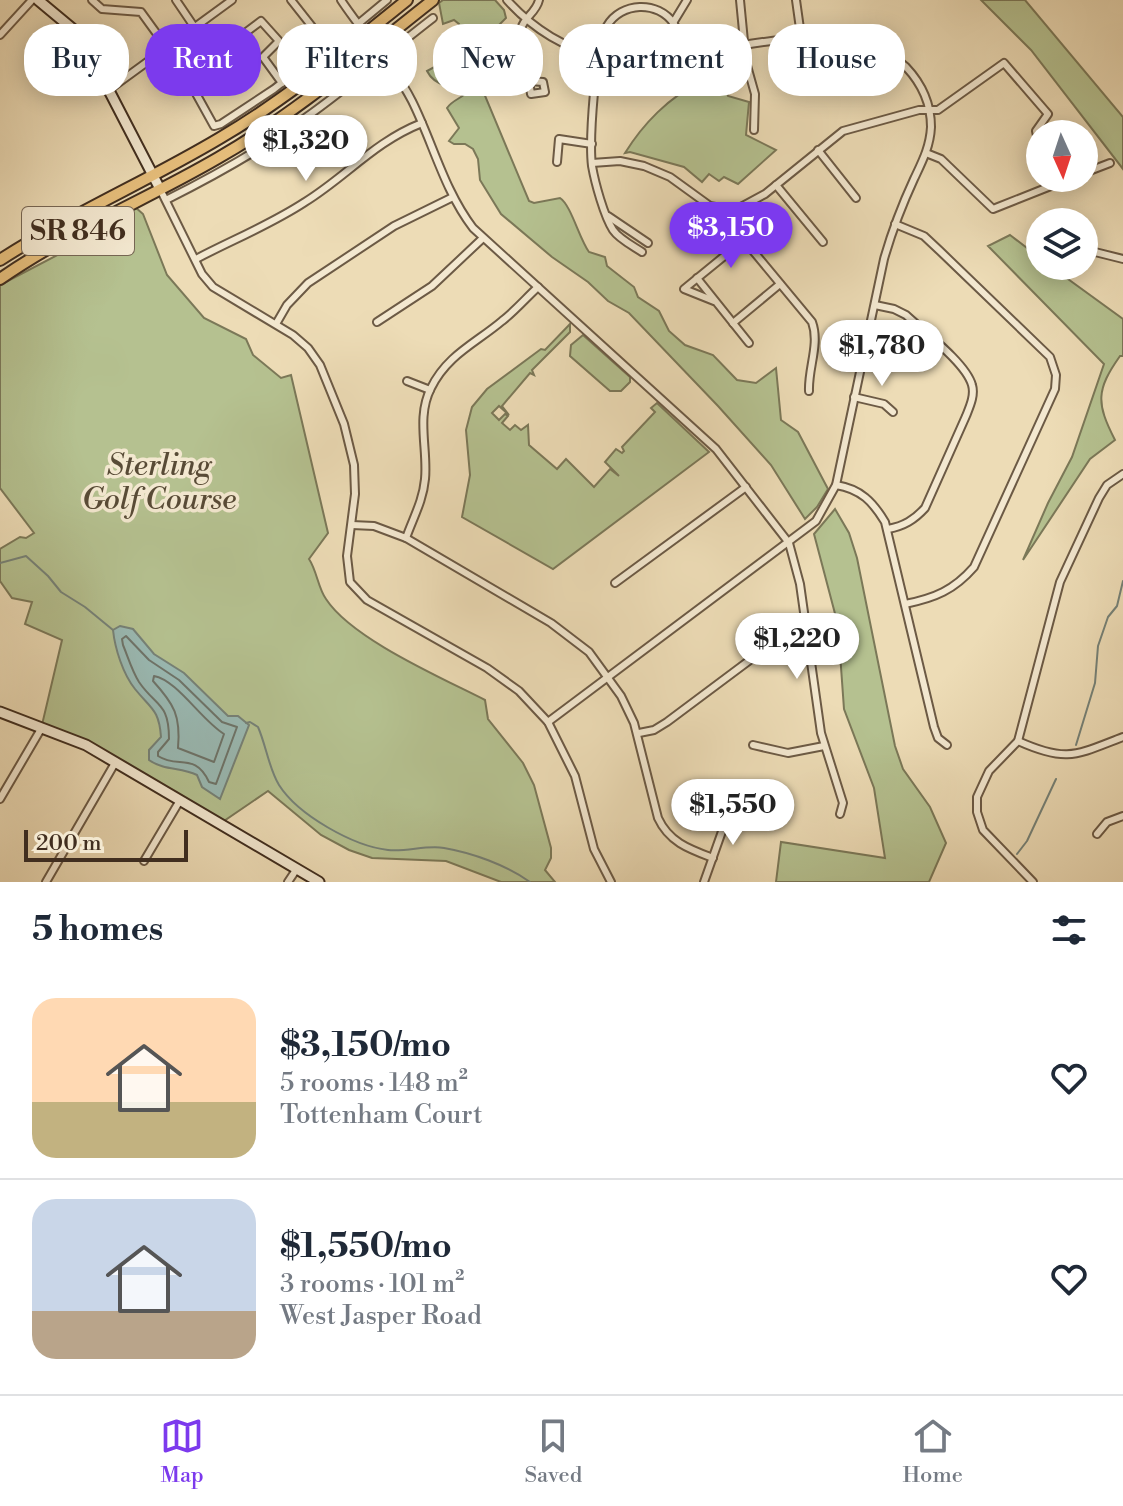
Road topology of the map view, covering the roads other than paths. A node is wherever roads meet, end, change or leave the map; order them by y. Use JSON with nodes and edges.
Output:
{"nodes":[{"id":1,"x":32,"y":0,"type":"edge"},
{"id":2,"x":38,"y":0,"type":"edge"},
{"id":3,"x":92,"y":0,"type":"edge"},
{"id":4,"x":176,"y":0,"type":"edge"},
{"id":5,"x":232,"y":0,"type":"edge"},
{"id":6,"x":291,"y":0,"type":"edge"},
{"id":7,"x":341,"y":0,"type":"edge"},
{"id":8,"x":387,"y":0,"type":"edge"},
{"id":9,"x":407,"y":0,"type":"edge"},
{"id":10,"x":433,"y":0,"type":"edge"},
{"id":11,"x":507,"y":0,"type":"edge"},
{"id":12,"x":539,"y":0,"type":"edge"},
{"id":13,"x":624,"y":0,"type":"edge"},
{"id":14,"x":687,"y":0,"type":"edge"},
{"id":15,"x":740,"y":0,"type":"edge"},
{"id":16,"x":796,"y":0,"type":"edge"},
{"id":17,"x":635,"y":3,"type":"edge"},
{"id":18,"x":624,"y":9,"type":"junction"},
{"id":19,"x":433,"y":18,"type":"dead end"},
{"id":20,"x":526,"y":19,"type":"junction"},
{"id":21,"x":673,"y":23,"type":"joint"},
{"id":22,"x":67,"y":24,"type":"edge"},
{"id":23,"x":150,"y":24,"type":"edge"},
{"id":24,"x":192,"y":24,"type":"edge"},
{"id":25,"x":200,"y":24,"type":"edge"},
{"id":26,"x":257,"y":24,"type":"edge"},
{"id":27,"x":310,"y":24,"type":"edge"},
{"id":28,"x":358,"y":24,"type":"edge"},
{"id":29,"x":365,"y":24,"type":"edge"},
{"id":30,"x":369,"y":24,"type":"edge"},
{"id":31,"x":403,"y":24,"type":"edge"},
{"id":32,"x":524,"y":24,"type":"edge"},
{"id":33,"x":609,"y":24,"type":"edge"},
{"id":34,"x":742,"y":24,"type":"edge"},
{"id":35,"x":799,"y":24,"type":"edge"},
{"id":36,"x":417,"y":30,"type":"edge"},
{"id":37,"x":0,"y":35,"type":"edge"},
{"id":38,"x":277,"y":39,"type":"edge"},
{"id":39,"x":559,"y":40,"type":"edge"},
{"id":40,"x":277,"y":43,"type":"edge"},
{"id":41,"x":905,"y":67,"type":"edge"},
{"id":42,"x":277,"y":76,"type":"edge"},
{"id":43,"x":752,"y":80,"type":"edge"},
{"id":44,"x":277,"y":86,"type":"edge"},
{"id":45,"x":114,"y":96,"type":"edge"},
{"id":46,"x":197,"y":96,"type":"edge"},
{"id":47,"x":281,"y":96,"type":"edge"},
{"id":48,"x":313,"y":96,"type":"edge"},
{"id":49,"x":331,"y":96,"type":"edge"},
{"id":50,"x":408,"y":96,"type":"edge"},
{"id":51,"x":596,"y":96,"type":"edge"},
{"id":52,"x":929,"y":110,"type":"junction"},
{"id":53,"x":1044,"y":120,"type":"edge"},
{"id":54,"x":422,"y":123,"type":"junction"},
{"id":55,"x":754,"y":130,"type":"dead end"},
{"id":56,"x":592,"y":144,"type":"junction"},
{"id":57,"x":818,"y":150,"type":"junction"},
{"id":58,"x":926,"y":153,"type":"junction"},
{"id":59,"x":557,"y":162,"type":"dead end"},
{"id":60,"x":592,"y":163,"type":"junction"},
{"id":61,"x":1110,"y":163,"type":"dead end"},
{"id":62,"x":1098,"y":168,"type":"edge"},
{"id":63,"x":153,"y":174,"type":"junction"},
{"id":64,"x":776,"y":185,"type":"junction"},
{"id":65,"x":160,"y":189,"type":"junction"},
{"id":66,"x":1030,"y":192,"type":"edge"},
{"id":67,"x":453,"y":197,"type":"junction"},
{"id":68,"x":856,"y":198,"type":"dead end"},
{"id":69,"x":166,"y":200,"type":"junction"},
{"id":70,"x":731,"y":210,"type":"junction"},
{"id":71,"x":608,"y":216,"type":"junction"},
{"id":72,"x":895,"y":224,"type":"junction"},
{"id":73,"x":483,"y":238,"type":"junction"},
{"id":74,"x":744,"y":240,"type":"junction"},
{"id":75,"x":823,"y":242,"type":"dead end"},
{"id":76,"x":648,"y":243,"type":"dead end"},
{"id":77,"x":18,"y":248,"type":"junction"},
{"id":78,"x":0,"y":249,"type":"edge"},
{"id":79,"x":642,"y":252,"type":"dead end"},
{"id":80,"x":1098,"y":253,"type":"edge"},
{"id":81,"x":196,"y":259,"type":"junction"},
{"id":82,"x":1123,"y":259,"type":"edge"},
{"id":83,"x":0,"y":260,"type":"edge"},
{"id":84,"x":697,"y":278,"type":"junction"},
{"id":85,"x":0,"y":279,"type":"edge"},
{"id":86,"x":780,"y":284,"type":"junction"},
{"id":87,"x":538,"y":287,"type":"junction"},
{"id":88,"x":714,"y":301,"type":"junction"},
{"id":89,"x":875,"y":305,"type":"junction"},
{"id":90,"x":377,"y":322,"type":"dead end"},
{"id":91,"x":733,"y":323,"type":"junction"},
{"id":92,"x":276,"y":324,"type":"junction"},
{"id":93,"x":749,"y":343,"type":"dead end"},
{"id":94,"x":407,"y":381,"type":"dead end"},
{"id":95,"x":430,"y":390,"type":"junction"},
{"id":96,"x":809,"y":391,"type":"dead end"},
{"id":97,"x":854,"y":397,"type":"junction"},
{"id":98,"x":893,"y":412,"type":"dead end"},
{"id":99,"x":1123,"y":474,"type":"edge"},
{"id":100,"x":836,"y":485,"type":"junction"},
{"id":101,"x":746,"y":487,"type":"junction"},
{"id":102,"x":352,"y":525,"type":"junction"},
{"id":103,"x":888,"y":529,"type":"junction"},
{"id":104,"x":406,"y":538,"type":"junction"},
{"id":105,"x":789,"y":543,"type":"junction"},
{"id":106,"x":615,"y":583,"type":"dead end"},
{"id":107,"x":905,"y":604,"type":"junction"},
{"id":108,"x":807,"y":638,"type":"junction"},
{"id":109,"x":607,"y":678,"type":"junction"},
{"id":110,"x":0,"y":712,"type":"edge"},
{"id":111,"x":548,"y":722,"type":"junction"},
{"id":112,"x":41,"y":729,"type":"junction"},
{"id":113,"x":639,"y":733,"type":"junction"},
{"id":114,"x":1123,"y":737,"type":"edge"},
{"id":115,"x":1018,"y":741,"type":"junction"},
{"id":116,"x":753,"y":745,"type":"dead end"},
{"id":117,"x":947,"y":745,"type":"dead end"},
{"id":118,"x":824,"y":746,"type":"junction"},
{"id":119,"x":115,"y":763,"type":"junction"},
{"id":120,"x":0,"y":799,"type":"edge"},
{"id":121,"x":179,"y":802,"type":"junction"},
{"id":122,"x":725,"y":810,"type":"dead end"},
{"id":123,"x":840,"y":814,"type":"dead end"},
{"id":124,"x":1123,"y":816,"type":"edge"},
{"id":125,"x":1097,"y":834,"type":"dead end"},
{"id":126,"x":713,"y":858,"type":"junction"},
{"id":127,"x":144,"y":861,"type":"dead end"},
{"id":128,"x":296,"y":870,"type":"junction"},
{"id":129,"x":46,"y":882,"type":"edge"},
{"id":130,"x":288,"y":882,"type":"edge"},
{"id":131,"x":319,"y":882,"type":"edge"},
{"id":132,"x":611,"y":882,"type":"edge"},
{"id":133,"x":704,"y":882,"type":"edge"},
{"id":134,"x":1033,"y":882,"type":"edge"}],
"edges":[{"from":1,"to":37,"type":"street"},
{"from":2,"to":22,"type":"street"},
{"from":3,"to":23,"type":"street"},
{"from":4,"to":24,"type":"street"},
{"from":5,"to":25,"type":"street"},
{"from":6,"to":27,"type":"street"},
{"from":7,"to":28,"type":"street"},
{"from":8,"to":29,"type":"street"},
{"from":9,"to":30,"type":"main road","number":"SR 846"},
{"from":10,"to":31,"type":"main road","number":"SR 846"},
{"from":11,"to":20,"type":"street"},
{"from":12,"to":20,"type":"street"},
{"from":13,"to":18,"type":"street"},
{"from":14,"to":21,"type":"street"},
{"from":15,"to":34,"type":"street"},
{"from":16,"to":35,"type":"street"},
{"from":17,"to":18,"type":"street"},
{"from":17,"to":21,"type":"street"},
{"from":18,"to":33,"type":"street"},
{"from":19,"to":36,"type":"street"},
{"from":20,"to":32,"type":"street"},
{"from":20,"to":39,"type":"street"},
{"from":26,"to":38,"type":"street"},
{"from":40,"to":42,"type":"street"},
{"from":41,"to":52,"type":"street"},
{"from":43,"to":55,"type":"street"},
{"from":44,"to":46,"type":"street"},
{"from":45,"to":63,"type":"street"},
{"from":47,"to":63,"type":"main road","number":"SR 846"},
{"from":48,"to":65,"type":"main road","number":"SR 846"},
{"from":49,"to":69,"type":"street"},
{"from":50,"to":54,"type":"street"},
{"from":51,"to":56,"type":"street"},
{"from":52,"to":53,"type":"street"},
{"from":52,"to":57,"type":"street"},
{"from":52,"to":58,"type":"street"},
{"from":54,"to":67,"type":"street"},
{"from":54,"to":81,"type":"street"},
{"from":56,"to":59,"type":"street"},
{"from":56,"to":60,"type":"street"},
{"from":57,"to":64,"type":"street"},
{"from":57,"to":68,"type":"street"},
{"from":58,"to":66,"type":"street"},
{"from":58,"to":72,"type":"street"},
{"from":60,"to":70,"type":"street"},
{"from":60,"to":71,"type":"street"},
{"from":61,"to":62,"type":"street"},
{"from":63,"to":65,"type":"street"},
{"from":63,"to":77,"type":"main road","number":"SR 846"},
{"from":64,"to":70,"type":"street"},
{"from":64,"to":75,"type":"street"},
{"from":65,"to":69,"type":"street"},
{"from":65,"to":85,"type":"main road","number":"SR 846"},
{"from":67,"to":73,"type":"street"},
{"from":67,"to":92,"type":"street"},
{"from":69,"to":81,"type":"street"},
{"from":70,"to":74,"type":"street"},
{"from":71,"to":76,"type":"street"},
{"from":71,"to":79,"type":"street"},
{"from":72,"to":89,"type":"street"},
{"from":72,"to":107,"type":"street"},
{"from":73,"to":87,"type":"street"},
{"from":73,"to":90,"type":"street"},
{"from":74,"to":84,"type":"street"},
{"from":74,"to":86,"type":"street"},
{"from":77,"to":78,"type":"main road"},
{"from":77,"to":83,"type":"main road","number":"SR 846"},
{"from":80,"to":82,"type":"street"},
{"from":81,"to":92,"type":"street"},
{"from":84,"to":88,"type":"street"},
{"from":84,"to":88,"type":"street"},
{"from":86,"to":91,"type":"street"},
{"from":86,"to":96,"type":"street"},
{"from":87,"to":95,"type":"street"},
{"from":87,"to":101,"type":"street"},
{"from":88,"to":91,"type":"street"},
{"from":89,"to":97,"type":"street"},
{"from":89,"to":103,"type":"street"},
{"from":91,"to":93,"type":"street"},
{"from":92,"to":102,"type":"street"},
{"from":94,"to":95,"type":"street"},
{"from":95,"to":104,"type":"street"},
{"from":97,"to":98,"type":"street"},
{"from":97,"to":100,"type":"street"},
{"from":99,"to":115,"type":"street"},
{"from":100,"to":103,"type":"street"},
{"from":100,"to":105,"type":"street"},
{"from":101,"to":105,"type":"street"},
{"from":101,"to":106,"type":"street"},
{"from":102,"to":104,"type":"street"},
{"from":102,"to":111,"type":"street"},
{"from":103,"to":107,"type":"street"},
{"from":104,"to":109,"type":"street"},
{"from":105,"to":108,"type":"street"},
{"from":105,"to":109,"type":"street"},
{"from":107,"to":117,"type":"street"},
{"from":108,"to":113,"type":"street"},
{"from":108,"to":118,"type":"street"},
{"from":109,"to":111,"type":"street"},
{"from":109,"to":113,"type":"street"},
{"from":110,"to":112,"type":"street"},
{"from":111,"to":132,"type":"street"},
{"from":112,"to":119,"type":"street"},
{"from":112,"to":120,"type":"street"},
{"from":113,"to":126,"type":"street"},
{"from":114,"to":115,"type":"street"},
{"from":115,"to":134,"type":"street"},
{"from":116,"to":118,"type":"street"},
{"from":118,"to":123,"type":"street"},
{"from":119,"to":121,"type":"street"},
{"from":119,"to":129,"type":"street"},
{"from":121,"to":127,"type":"street"},
{"from":121,"to":128,"type":"street"},
{"from":122,"to":126,"type":"street"},
{"from":124,"to":125,"type":"street"},
{"from":126,"to":133,"type":"street"},
{"from":128,"to":130,"type":"street"},
{"from":128,"to":131,"type":"street"}]}
